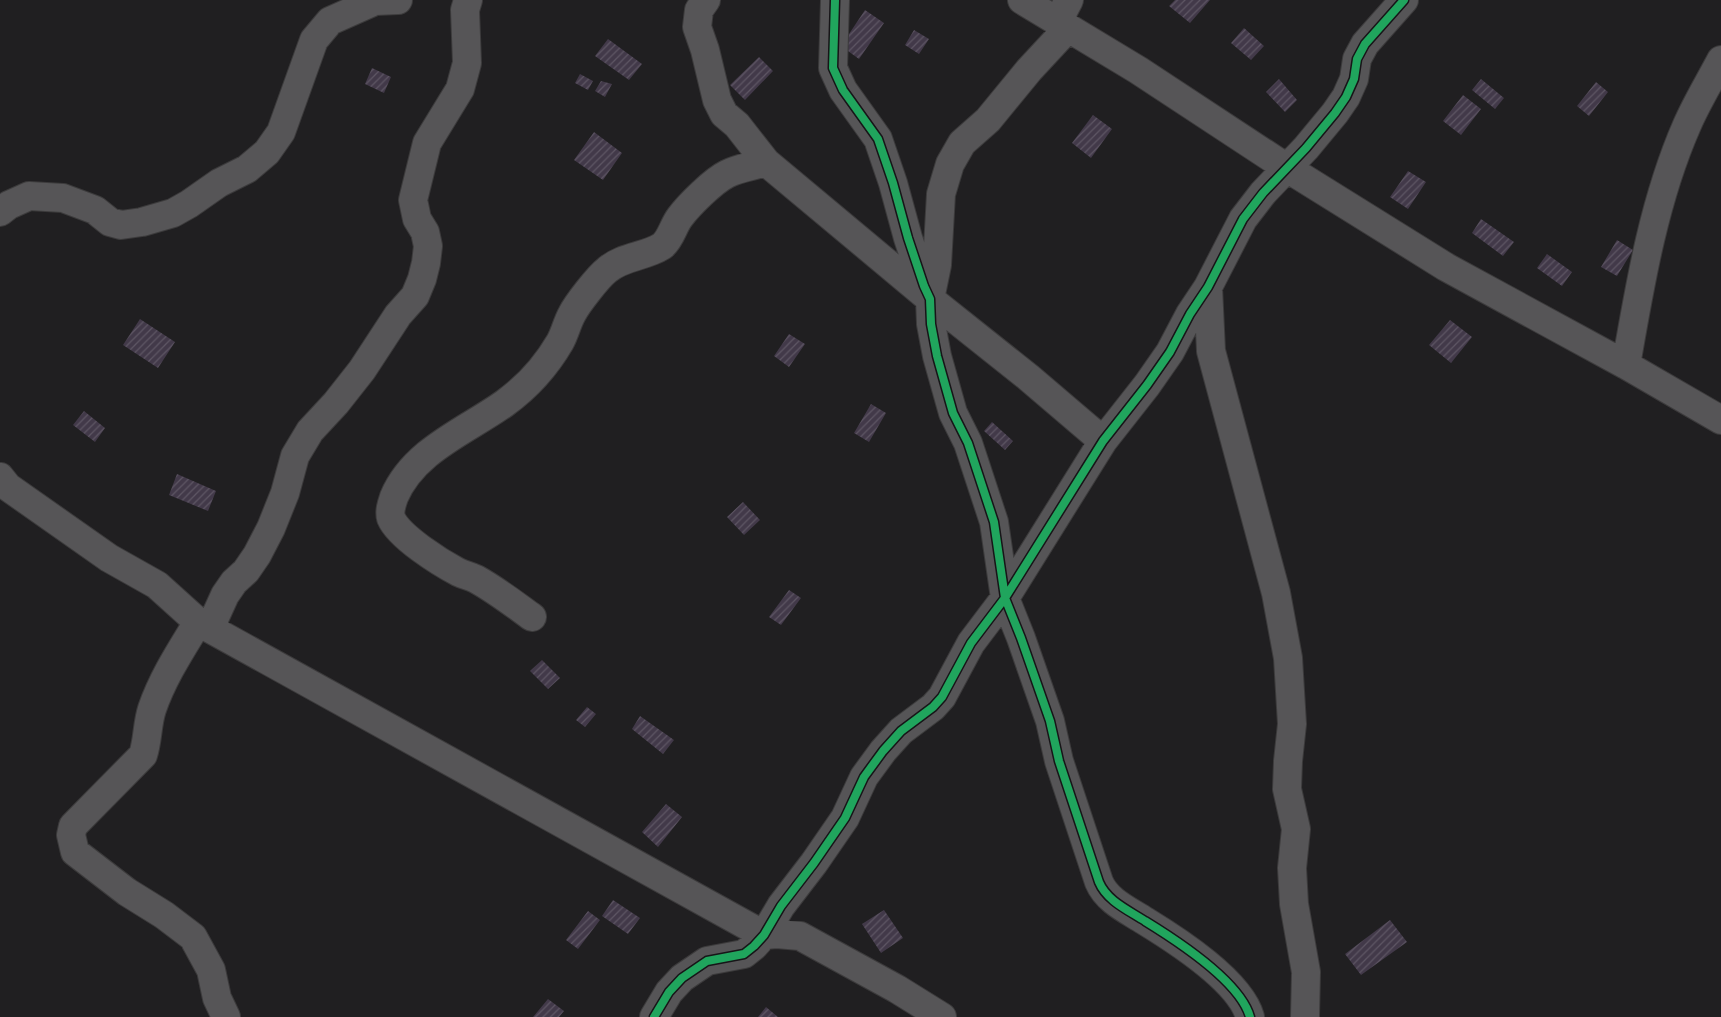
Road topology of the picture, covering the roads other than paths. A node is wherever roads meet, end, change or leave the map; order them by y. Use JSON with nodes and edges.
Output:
{"nodes":[{"id":1,"x":398,"y":0,"type":"edge"},
{"id":2,"x":468,"y":0,"type":"edge"},
{"id":3,"x":706,"y":0,"type":"edge"},
{"id":4,"x":835,"y":0,"type":"edge"},
{"id":5,"x":1022,"y":0,"type":"edge"},
{"id":6,"x":1404,"y":0,"type":"edge"},
{"id":7,"x":1065,"y":16,"type":"edge"},
{"id":8,"x":1721,"y":60,"type":"edge"},
{"id":9,"x":766,"y":162,"type":"junction"},
{"id":10,"x":1287,"y":168,"type":"junction"},
{"id":11,"x":0,"y":212,"type":"edge"},
{"id":12,"x":1208,"y":287,"type":"junction"},
{"id":13,"x":930,"y":299,"type":"junction"},
{"id":14,"x":1626,"y":365,"type":"junction"},
{"id":15,"x":1721,"y":420,"type":"edge"},
{"id":16,"x":1103,"y":441,"type":"junction"},
{"id":17,"x":0,"y":477,"type":"edge"},
{"id":18,"x":1005,"y":598,"type":"junction"},
{"id":19,"x":532,"y":617,"type":"dead end"},
{"id":20,"x":204,"y":625,"type":"junction"},
{"id":21,"x":764,"y":935,"type":"junction"},
{"id":22,"x":226,"y":1017,"type":"edge"},
{"id":23,"x":654,"y":1017,"type":"edge"},
{"id":24,"x":942,"y":1017,"type":"edge"},
{"id":25,"x":1250,"y":1017,"type":"edge"},
{"id":26,"x":1305,"y":1017,"type":"edge"}],
"edges":[{"from":1,"to":11,"type":"street"},
{"from":2,"to":20,"type":"street"},
{"from":3,"to":9,"type":"street"},
{"from":4,"to":13,"type":"street"},
{"from":5,"to":7,"type":"street"},
{"from":6,"to":10,"type":"street"},
{"from":7,"to":10,"type":"street"},
{"from":7,"to":13,"type":"street"},
{"from":8,"to":14,"type":"street"},
{"from":9,"to":13,"type":"street"},
{"from":9,"to":19,"type":"street"},
{"from":10,"to":12,"type":"street"},
{"from":10,"to":14,"type":"street"},
{"from":12,"to":16,"type":"street"},
{"from":12,"to":26,"type":"street"},
{"from":13,"to":16,"type":"street"},
{"from":13,"to":18,"type":"street"},
{"from":14,"to":15,"type":"street"},
{"from":16,"to":18,"type":"street"},
{"from":17,"to":20,"type":"street"},
{"from":18,"to":21,"type":"street"},
{"from":18,"to":25,"type":"street"},
{"from":20,"to":21,"type":"street"},
{"from":20,"to":22,"type":"street"},
{"from":21,"to":23,"type":"street"},
{"from":21,"to":24,"type":"street"}]}
